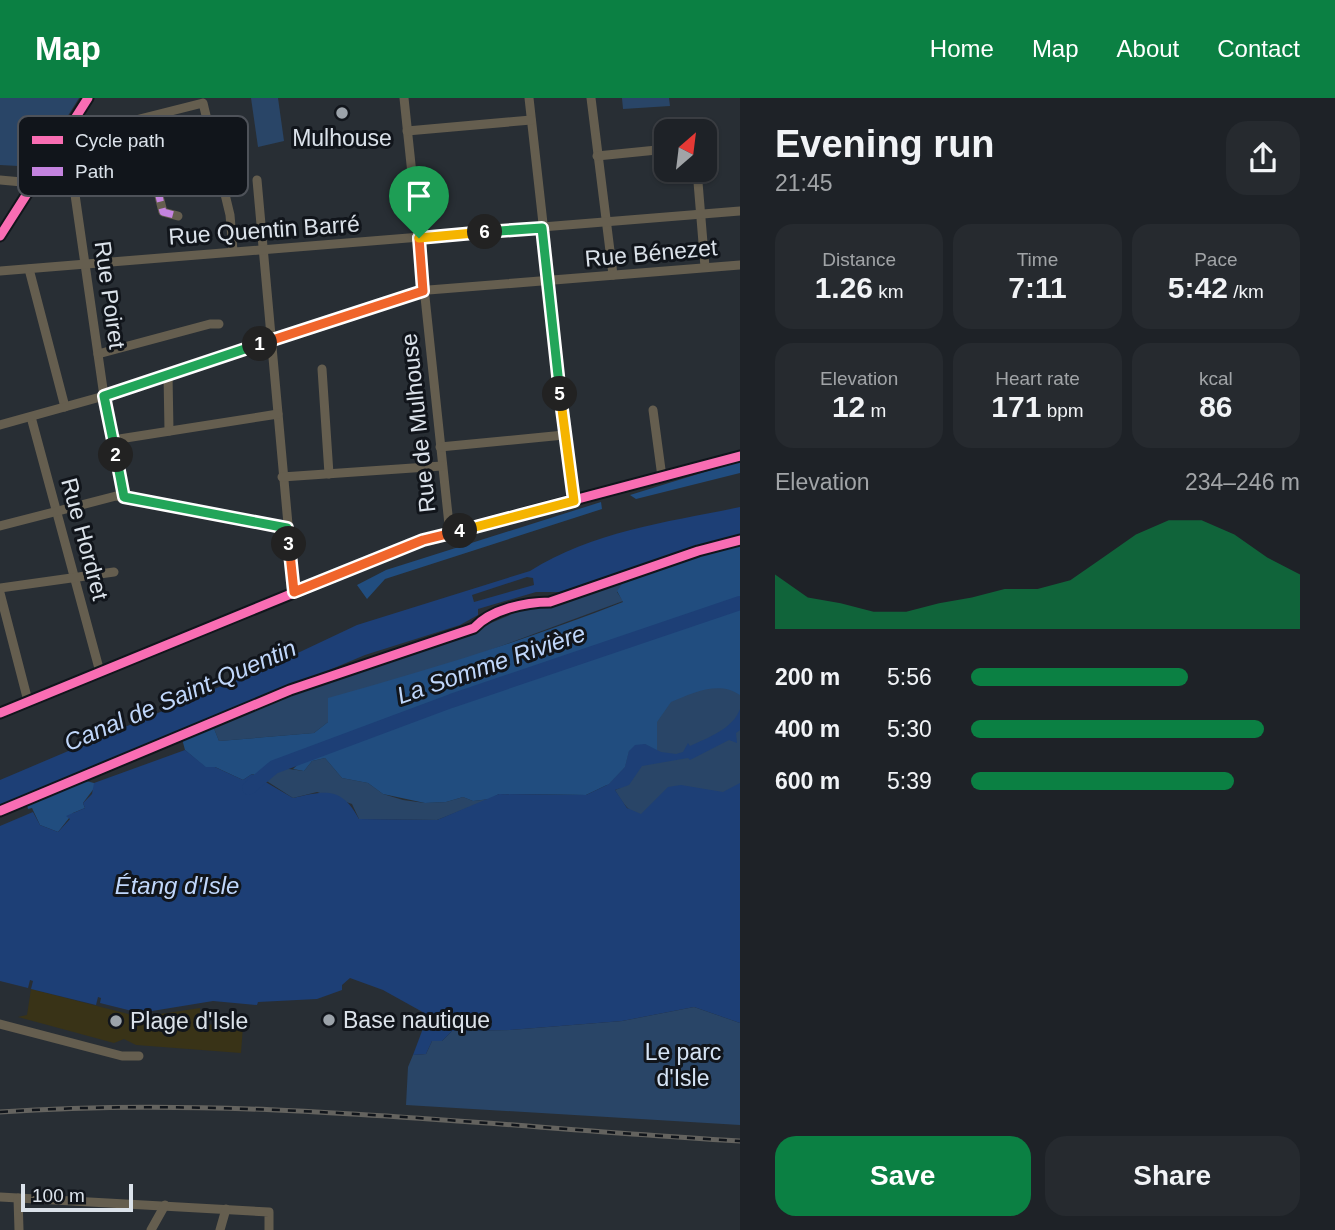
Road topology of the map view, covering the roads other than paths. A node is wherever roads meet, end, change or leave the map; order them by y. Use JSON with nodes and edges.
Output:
{"nodes":[{"id":1,"x":88,"y":98,"type":"edge"},
{"id":2,"x":404,"y":98,"type":"edge"},
{"id":3,"x":529,"y":98,"type":"edge"},
{"id":4,"x":591,"y":98,"type":"edge"},
{"id":5,"x":77,"y":116,"type":"edge"},
{"id":6,"x":151,"y":116,"type":"edge"},
{"id":7,"x":206,"y":116,"type":"edge"},
{"id":8,"x":531,"y":120,"type":"junction"},
{"id":9,"x":407,"y":131,"type":"junction"},
{"id":10,"x":654,"y":150,"type":"edge"},
{"id":11,"x":597,"y":156,"type":"junction"},
{"id":12,"x":0,"y":180,"type":"edge"},
{"id":13,"x":257,"y":180,"type":"dead end"},
{"id":14,"x":18,"y":182,"type":"edge"},
{"id":15,"x":698,"y":182,"type":"edge"},
{"id":16,"x":25,"y":196,"type":"edge"},
{"id":17,"x":76,"y":196,"type":"edge"},
{"id":18,"x":159,"y":196,"type":"edge"},
{"id":19,"x":225,"y":196,"type":"edge"},
{"id":20,"x":740,"y":211,"type":"edge"},
{"id":21,"x":701,"y":215,"type":"junction"},
{"id":22,"x":178,"y":216,"type":"dead end"},
{"id":23,"x":606,"y":224,"type":"junction"},
{"id":24,"x":542,"y":228,"type":"junction"},
{"id":25,"x":0,"y":236,"type":"edge"},
{"id":26,"x":419,"y":238,"type":"junction"},
{"id":27,"x":264,"y":250,"type":"junction"},
{"id":28,"x":233,"y":251,"type":"junction"},
{"id":29,"x":86,"y":263,"type":"junction"},
{"id":30,"x":740,"y":265,"type":"edge"},
{"id":31,"x":705,"y":267,"type":"junction"},
{"id":32,"x":29,"y":269,"type":"junction"},
{"id":33,"x":0,"y":271,"type":"edge"},
{"id":34,"x":613,"y":275,"type":"junction"},
{"id":35,"x":548,"y":282,"type":"junction"},
{"id":36,"x":423,"y":291,"type":"junction"},
{"id":37,"x":219,"y":324,"type":"dead end"},
{"id":38,"x":272,"y":340,"type":"junction"},
{"id":39,"x":99,"y":354,"type":"junction"},
{"id":40,"x":322,"y":369,"type":"dead end"},
{"id":41,"x":168,"y":374,"type":"junction"},
{"id":42,"x":104,"y":396,"type":"junction"},
{"id":43,"x":65,"y":407,"type":"junction"},
{"id":44,"x":653,"y":410,"type":"dead end"},
{"id":45,"x":278,"y":414,"type":"junction"},
{"id":46,"x":32,"y":417,"type":"junction"},
{"id":47,"x":0,"y":425,"type":"edge"},
{"id":48,"x":169,"y":431,"type":"junction"},
{"id":49,"x":564,"y":435,"type":"junction"},
{"id":50,"x":113,"y":440,"type":"junction"},
{"id":51,"x":440,"y":447,"type":"junction"},
{"id":52,"x":740,"y":456,"type":"edge"},
{"id":53,"x":442,"y":466,"type":"junction"},
{"id":54,"x":329,"y":474,"type":"junction"},
{"id":55,"x":282,"y":477,"type":"junction"},
{"id":56,"x":662,"y":477,"type":"junction"},
{"id":57,"x":124,"y":497,"type":"junction"},
{"id":58,"x":574,"y":501,"type":"junction"},
{"id":59,"x":59,"y":511,"type":"junction"},
{"id":60,"x":0,"y":526,"type":"edge"},
{"id":61,"x":287,"y":528,"type":"junction"},
{"id":62,"x":450,"y":534,"type":"junction"},
{"id":63,"x":114,"y":572,"type":"dead end"},
{"id":64,"x":76,"y":578,"type":"junction"},
{"id":65,"x":0,"y":587,"type":"edge"},
{"id":66,"x":294,"y":592,"type":"junction"},
{"id":67,"x":0,"y":593,"type":"edge"},
{"id":68,"x":100,"y":672,"type":"junction"},
{"id":69,"x":28,"y":701,"type":"junction"},
{"id":70,"x":0,"y":713,"type":"edge"},
{"id":71,"x":0,"y":1024,"type":"edge"},
{"id":72,"x":139,"y":1056,"type":"dead end"},
{"id":73,"x":0,"y":1197,"type":"edge"},
{"id":74,"x":18,"y":1198,"type":"junction"},
{"id":75,"x":164,"y":1205,"type":"junction"},
{"id":76,"x":226,"y":1209,"type":"junction"},
{"id":77,"x":19,"y":1230,"type":"edge"},
{"id":78,"x":151,"y":1230,"type":"edge"},
{"id":79,"x":220,"y":1230,"type":"edge"},
{"id":80,"x":269,"y":1230,"type":"edge"}],
"edges":[{"from":1,"to":5,"type":"main road"},
{"from":2,"to":9,"type":"street","name":"Rue de Mulhouse"},
{"from":3,"to":8,"type":"street"},
{"from":4,"to":11,"type":"street"},
{"from":6,"to":7,"type":"street"},
{"from":8,"to":9,"type":"street"},
{"from":8,"to":24,"type":"street"},
{"from":9,"to":26,"type":"street","name":"Rue de Mulhouse"},
{"from":10,"to":11,"type":"street"},
{"from":11,"to":23,"type":"street"},
{"from":12,"to":14,"type":"street"},
{"from":13,"to":27,"type":"street"},
{"from":15,"to":21,"type":"street"},
{"from":16,"to":25,"type":"main road"},
{"from":17,"to":29,"type":"street","name":"Rue Poiret"},
{"from":18,"to":22,"type":"street"},
{"from":19,"to":28,"type":"street"},
{"from":20,"to":21,"type":"street","name":"Rue Quentin Barré"},
{"from":21,"to":23,"type":"street","name":"Rue Quentin Barré"},
{"from":21,"to":31,"type":"street"},
{"from":23,"to":24,"type":"street","name":"Rue Quentin Barré"},
{"from":23,"to":34,"type":"street"},
{"from":24,"to":26,"type":"street","name":"Rue Quentin Barré"},
{"from":24,"to":35,"type":"street"},
{"from":26,"to":27,"type":"street","name":"Rue Quentin Barré"},
{"from":26,"to":36,"type":"street","name":"Rue de Mulhouse"},
{"from":27,"to":28,"type":"street","name":"Rue Quentin Barré"},
{"from":27,"to":38,"type":"street"},
{"from":28,"to":29,"type":"street","name":"Rue Quentin Barré"},
{"from":29,"to":32,"type":"street","name":"Rue Quentin Barré"},
{"from":29,"to":39,"type":"street","name":"Rue Poiret"},
{"from":30,"to":31,"type":"street","name":"Rue Bénezet"},
{"from":31,"to":34,"type":"street","name":"Rue Bénezet"},
{"from":32,"to":33,"type":"street","name":"Rue Quentin Barré"},
{"from":32,"to":43,"type":"street"},
{"from":34,"to":35,"type":"street","name":"Rue Bénezet"},
{"from":35,"to":36,"type":"street","name":"Rue Bénezet"},
{"from":35,"to":49,"type":"street"},
{"from":36,"to":38,"type":"street","name":"Rue Bénezet"},
{"from":36,"to":51,"type":"street","name":"Rue de Mulhouse"},
{"from":37,"to":39,"type":"street"},
{"from":38,"to":41,"type":"street","name":"Rue Bénezet"},
{"from":38,"to":45,"type":"street"},
{"from":39,"to":42,"type":"street","name":"Rue Poiret"},
{"from":40,"to":54,"type":"street"},
{"from":41,"to":42,"type":"street","name":"Rue Bénezet"},
{"from":41,"to":48,"type":"street"},
{"from":42,"to":43,"type":"street","name":"Rue Bénezet"},
{"from":42,"to":50,"type":"street","name":"Rue Poiret"},
{"from":43,"to":46,"type":"street","name":"Rue Bénezet"},
{"from":44,"to":56,"type":"street"},
{"from":45,"to":48,"type":"street"},
{"from":45,"to":55,"type":"street"},
{"from":46,"to":47,"type":"street","name":"Rue Bénezet"},
{"from":46,"to":59,"type":"street","name":"Rue Hordret"},
{"from":48,"to":50,"type":"street"},
{"from":49,"to":51,"type":"street"},
{"from":49,"to":58,"type":"street"},
{"from":50,"to":57,"type":"street","name":"Rue Poiret"},
{"from":51,"to":53,"type":"street","name":"Rue de Mulhouse"},
{"from":52,"to":56,"type":"street"},
{"from":53,"to":54,"type":"street"},
{"from":53,"to":62,"type":"street","name":"Rue de Mulhouse"},
{"from":54,"to":55,"type":"street"},
{"from":55,"to":61,"type":"street"},
{"from":56,"to":58,"type":"street"},
{"from":57,"to":59,"type":"street"},
{"from":57,"to":61,"type":"street"},
{"from":58,"to":62,"type":"street"},
{"from":59,"to":60,"type":"street"},
{"from":59,"to":64,"type":"street","name":"Rue Hordret"},
{"from":61,"to":66,"type":"street"},
{"from":62,"to":66,"type":"street"},
{"from":63,"to":64,"type":"street"},
{"from":64,"to":65,"type":"street"},
{"from":64,"to":68,"type":"street","name":"Rue Hordret"},
{"from":66,"to":68,"type":"street"},
{"from":67,"to":69,"type":"street"},
{"from":68,"to":69,"type":"street"},
{"from":69,"to":70,"type":"street"},
{"from":71,"to":72,"type":"street"},
{"from":73,"to":74,"type":"street"},
{"from":74,"to":75,"type":"street"},
{"from":74,"to":77,"type":"street"},
{"from":75,"to":76,"type":"street"},
{"from":75,"to":78,"type":"street"},
{"from":76,"to":79,"type":"street"},
{"from":76,"to":80,"type":"street"}]}
